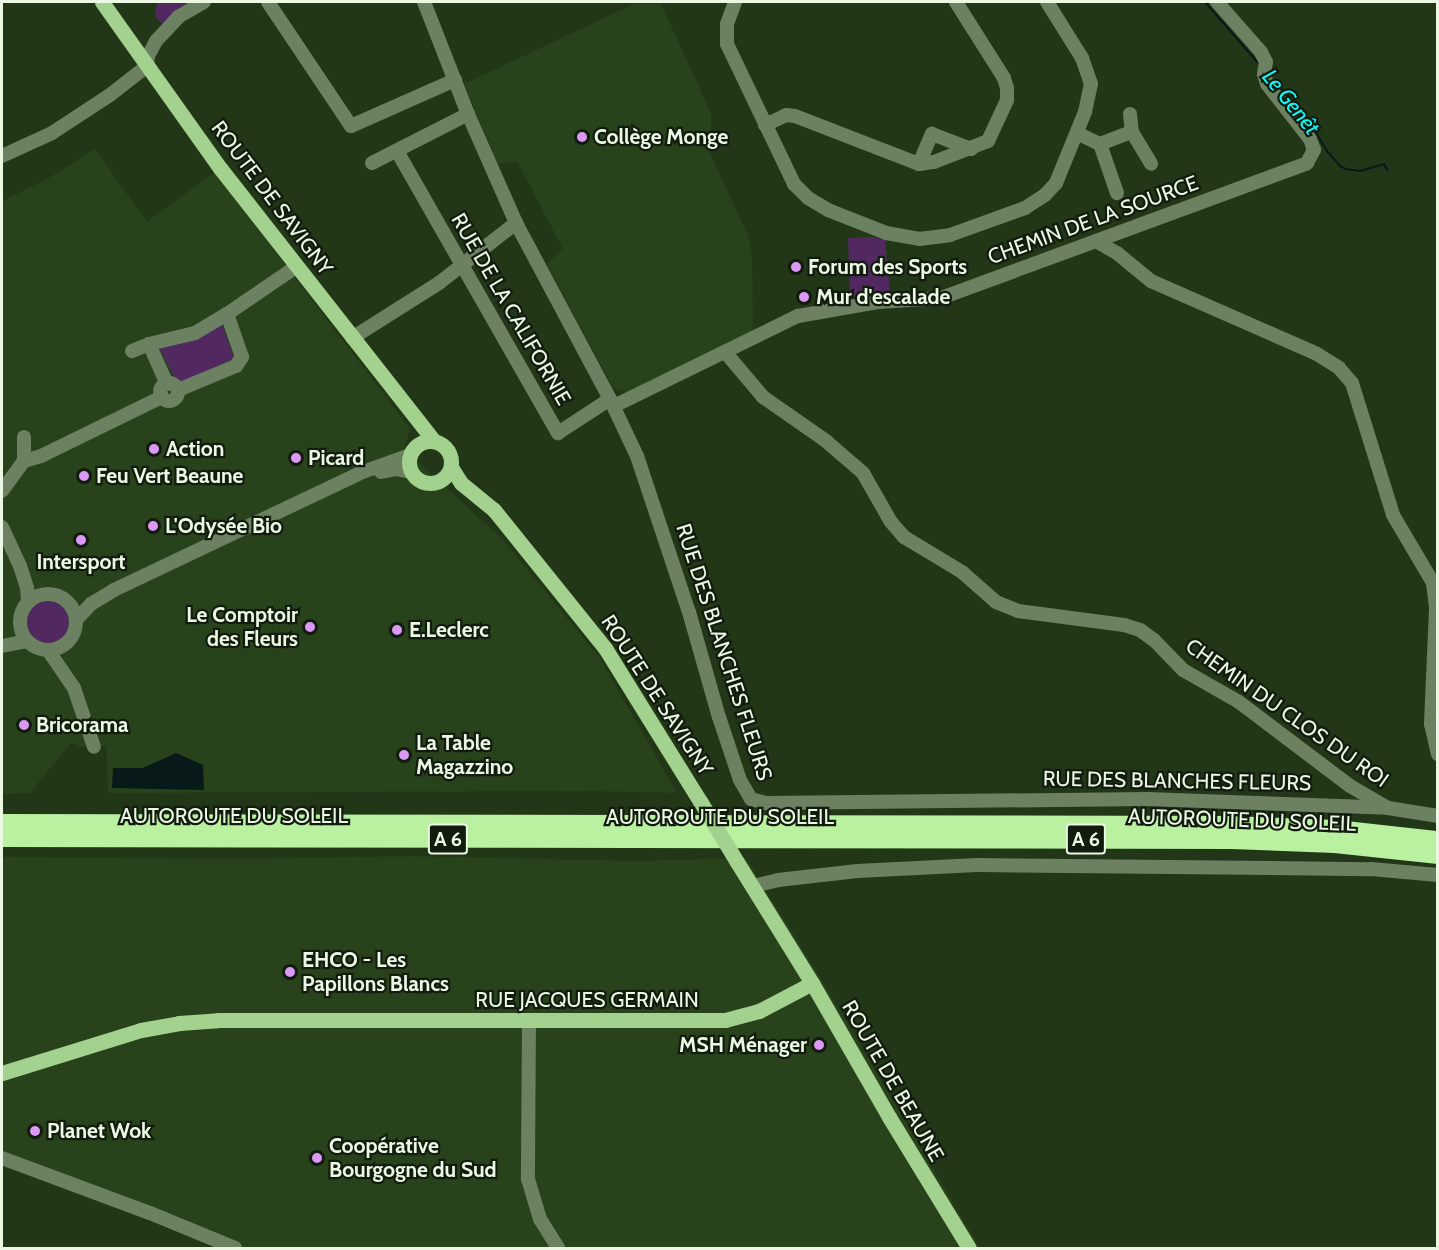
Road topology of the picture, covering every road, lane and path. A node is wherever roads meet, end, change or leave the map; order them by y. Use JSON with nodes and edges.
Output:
{"nodes":[{"id":1,"x":102,"y":2,"type":"edge"},
{"id":2,"x":204,"y":2,"type":"edge"},
{"id":3,"x":268,"y":2,"type":"edge"},
{"id":4,"x":424,"y":2,"type":"edge"},
{"id":5,"x":735,"y":2,"type":"edge"},
{"id":6,"x":956,"y":2,"type":"edge"},
{"id":7,"x":1047,"y":2,"type":"edge"},
{"id":8,"x":1217,"y":2,"type":"edge"},
{"id":9,"x":147,"y":66,"type":"junction"},
{"id":10,"x":455,"y":80,"type":"junction"},
{"id":11,"x":468,"y":114,"type":"junction"},
{"id":12,"x":1130,"y":114,"type":"dead end"},
{"id":13,"x":765,"y":125,"type":"junction"},
{"id":14,"x":1132,"y":132,"type":"junction"},
{"id":15,"x":1077,"y":133,"type":"junction"},
{"id":16,"x":1100,"y":144,"type":"junction"},
{"id":17,"x":971,"y":149,"type":"junction"},
{"id":18,"x":397,"y":151,"type":"junction"},
{"id":19,"x":2,"y":156,"type":"edge"},
{"id":20,"x":372,"y":163,"type":"dead end"},
{"id":21,"x":919,"y":164,"type":"junction"},
{"id":22,"x":1150,"y":164,"type":"dead end"},
{"id":23,"x":1117,"y":193,"type":"dead end"},
{"id":24,"x":516,"y":223,"type":"junction"},
{"id":25,"x":1096,"y":241,"type":"junction"},
{"id":26,"x":462,"y":265,"type":"junction"},
{"id":27,"x":296,"y":267,"type":"junction"},
{"id":28,"x":227,"y":314,"type":"junction"},
{"id":29,"x":352,"y":338,"type":"junction"},
{"id":30,"x":149,"y":344,"type":"junction"},
{"id":31,"x":132,"y":351,"type":"dead end"},
{"id":32,"x":724,"y":352,"type":"junction"},
{"id":33,"x":169,"y":390,"type":"junction"},
{"id":34,"x":612,"y":402,"type":"junction"},
{"id":35,"x":413,"y":416,"type":"junction"},
{"id":36,"x":24,"y":437,"type":"dead end"},
{"id":37,"x":434,"y":441,"type":"junction"},
{"id":38,"x":413,"y":450,"type":"junction"},
{"id":39,"x":24,"y":461,"type":"junction"},
{"id":40,"x":451,"y":467,"type":"junction"},
{"id":41,"x":411,"y":472,"type":"junction"},
{"id":42,"x":353,"y":478,"type":"junction"},
{"id":43,"x":439,"y":481,"type":"junction"},
{"id":44,"x":2,"y":491,"type":"edge"},
{"id":45,"x":482,"y":501,"type":"junction"},
{"id":46,"x":2,"y":527,"type":"edge"},
{"id":47,"x":20,"y":566,"type":"junction"},
{"id":48,"x":114,"y":590,"type":"junction"},
{"id":49,"x":49,"y":594,"type":"junction"},
{"id":50,"x":28,"y":602,"type":"junction"},
{"id":51,"x":68,"y":602,"type":"junction"},
{"id":52,"x":76,"y":620,"type":"junction"},
{"id":53,"x":20,"y":625,"type":"junction"},
{"id":54,"x":2,"y":641,"type":"edge"},
{"id":55,"x":27,"y":642,"type":"junction"},
{"id":56,"x":65,"y":644,"type":"junction"},
{"id":57,"x":2,"y":646,"type":"edge"},
{"id":58,"x":48,"y":650,"type":"junction"},
{"id":59,"x":70,"y":681,"type":"junction"},
{"id":60,"x":93,"y":747,"type":"dead end"},
{"id":61,"x":1437,"y":754,"type":"edge"},
{"id":62,"x":1388,"y":808,"type":"junction"},
{"id":63,"x":1437,"y":816,"type":"edge"},
{"id":64,"x":2,"y":823,"type":"edge"},
{"id":65,"x":2,"y":838,"type":"edge"},
{"id":66,"x":156,"y":838,"type":"junction"},
{"id":67,"x":1437,"y":840,"type":"edge"},
{"id":68,"x":2,"y":848,"type":"edge"},
{"id":69,"x":1437,"y":855,"type":"edge"},
{"id":70,"x":1437,"y":876,"type":"edge"},
{"id":71,"x":753,"y":886,"type":"junction"},
{"id":72,"x":782,"y":933,"type":"joint"},
{"id":73,"x":812,"y":983,"type":"junction"},
{"id":74,"x":529,"y":1021,"type":"junction"},
{"id":75,"x":2,"y":1073,"type":"edge"},
{"id":76,"x":2,"y":1158,"type":"edge"},
{"id":77,"x":235,"y":1248,"type":"edge"},
{"id":78,"x":558,"y":1248,"type":"edge"},
{"id":79,"x":969,"y":1248,"type":"edge"}],
"edges":[{"from":1,"to":9,"type":"main road","name":"ROUTE DE SAVIGNY"},
{"from":2,"to":9,"type":"street"},
{"from":3,"to":10,"type":"street"},
{"from":4,"to":10,"type":"street","name":"RUE DES BLANCHES FLEURS"},
{"from":5,"to":13,"type":"street"},
{"from":6,"to":17,"type":"street"},
{"from":7,"to":15,"type":"street"},
{"from":8,"to":25,"type":"street","name":"CHEMIN DE LA SOURCE"},
{"from":9,"to":19,"type":"street"},
{"from":9,"to":27,"type":"main road","name":"ROUTE DE SAVIGNY"},
{"from":10,"to":11,"type":"street","name":"RUE DES BLANCHES FLEURS"},
{"from":11,"to":18,"type":"street"},
{"from":11,"to":24,"type":"street","name":"RUE DES BLANCHES FLEURS"},
{"from":12,"to":14,"type":"street"},
{"from":13,"to":15,"type":"street"},
{"from":13,"to":21,"type":"street"},
{"from":14,"to":16,"type":"street"},
{"from":14,"to":22,"type":"street"},
{"from":15,"to":16,"type":"street"},
{"from":16,"to":23,"type":"street"},
{"from":17,"to":21,"type":"street"},
{"from":17,"to":21,"type":"street"},
{"from":18,"to":20,"type":"street"},
{"from":18,"to":26,"type":"street","name":"RUE DE LA CALIFORNIE"},
{"from":24,"to":26,"type":"street"},
{"from":24,"to":34,"type":"street","name":"RUE DES BLANCHES FLEURS"},
{"from":25,"to":32,"type":"street","name":"CHEMIN DE LA SOURCE"},
{"from":25,"to":61,"type":"street"},
{"from":26,"to":29,"type":"street"},
{"from":26,"to":34,"type":"street","name":"RUE DE LA CALIFORNIE"},
{"from":27,"to":28,"type":"street"},
{"from":27,"to":29,"type":"main road","name":"ROUTE DE SAVIGNY"},
{"from":28,"to":30,"type":"street"},
{"from":28,"to":33,"type":"street"},
{"from":29,"to":35,"type":"main road","name":"ROUTE DE SAVIGNY"},
{"from":30,"to":31,"type":"street"},
{"from":30,"to":33,"type":"street"},
{"from":32,"to":34,"type":"street","name":"CHEMIN DE LA SOURCE"},
{"from":32,"to":62,"type":"street","name":"CHEMIN DU CLOS DU ROI"},
{"from":33,"to":39,"type":"street"},
{"from":34,"to":62,"type":"street","name":"RUE DES BLANCHES FLEURS"},
{"from":35,"to":37,"type":"main road","name":"ROUTE DE SAVIGNY"},
{"from":35,"to":38,"type":"main road"},
{"from":36,"to":39,"type":"street"},
{"from":37,"to":38,"type":"main road"},
{"from":37,"to":40,"type":"main road"},
{"from":38,"to":41,"type":"main road"},
{"from":38,"to":42,"type":"street"},
{"from":39,"to":44,"type":"street"},
{"from":40,"to":43,"type":"main road"},
{"from":40,"to":45,"type":"main road","name":"ROUTE DE SAVIGNY"},
{"from":41,"to":42,"type":"street"},
{"from":41,"to":43,"type":"main road"},
{"from":42,"to":48,"type":"street"},
{"from":43,"to":45,"type":"main road","name":"ROUTE DE SAVIGNY"},
{"from":45,"to":71,"type":"main road","name":"ROUTE DE SAVIGNY","bridge":true},
{"from":46,"to":47,"type":"street"},
{"from":47,"to":49,"type":"street"},
{"from":47,"to":50,"type":"street"},
{"from":48,"to":51,"type":"street"},
{"from":48,"to":52,"type":"street"},
{"from":49,"to":50,"type":"street"},
{"from":49,"to":51,"type":"street"},
{"from":50,"to":53,"type":"street"},
{"from":51,"to":52,"type":"street"},
{"from":52,"to":56,"type":"street"},
{"from":53,"to":54,"type":"street"},
{"from":53,"to":55,"type":"street"},
{"from":55,"to":57,"type":"street"},
{"from":55,"to":58,"type":"street"},
{"from":56,"to":58,"type":"street"},
{"from":56,"to":59,"type":"street"},
{"from":58,"to":59,"type":"street"},
{"from":59,"to":60,"type":"street"},
{"from":62,"to":63,"type":"street","name":"CHEMIN DU CLOS DU ROI"},
{"from":64,"to":67,"type":"highway","name":"AUTOROUTE DU SOLEIL","number":"A 6"},
{"from":65,"to":66,"type":"highway","name":"AUTOROUTE DU SOLEIL","number":"A 6"},
{"from":66,"to":68,"type":"highway"},
{"from":66,"to":69,"type":"highway","name":"AUTOROUTE DU SOLEIL","number":"A 6"},
{"from":70,"to":71,"type":"street"},
{"from":71,"to":72,"type":"main road","name":"ROUTE DE SAVIGNY"},
{"from":72,"to":73,"type":"main road","name":"ROUTE DE BEAUNE"},
{"from":73,"to":74,"type":"main road","name":"RUE JACQUES GERMAIN"},
{"from":73,"to":79,"type":"main road","name":"ROUTE DE BEAUNE"},
{"from":74,"to":75,"type":"main road","name":"RUE JACQUES GERMAIN"},
{"from":74,"to":78,"type":"street"},
{"from":76,"to":77,"type":"street"}]}
